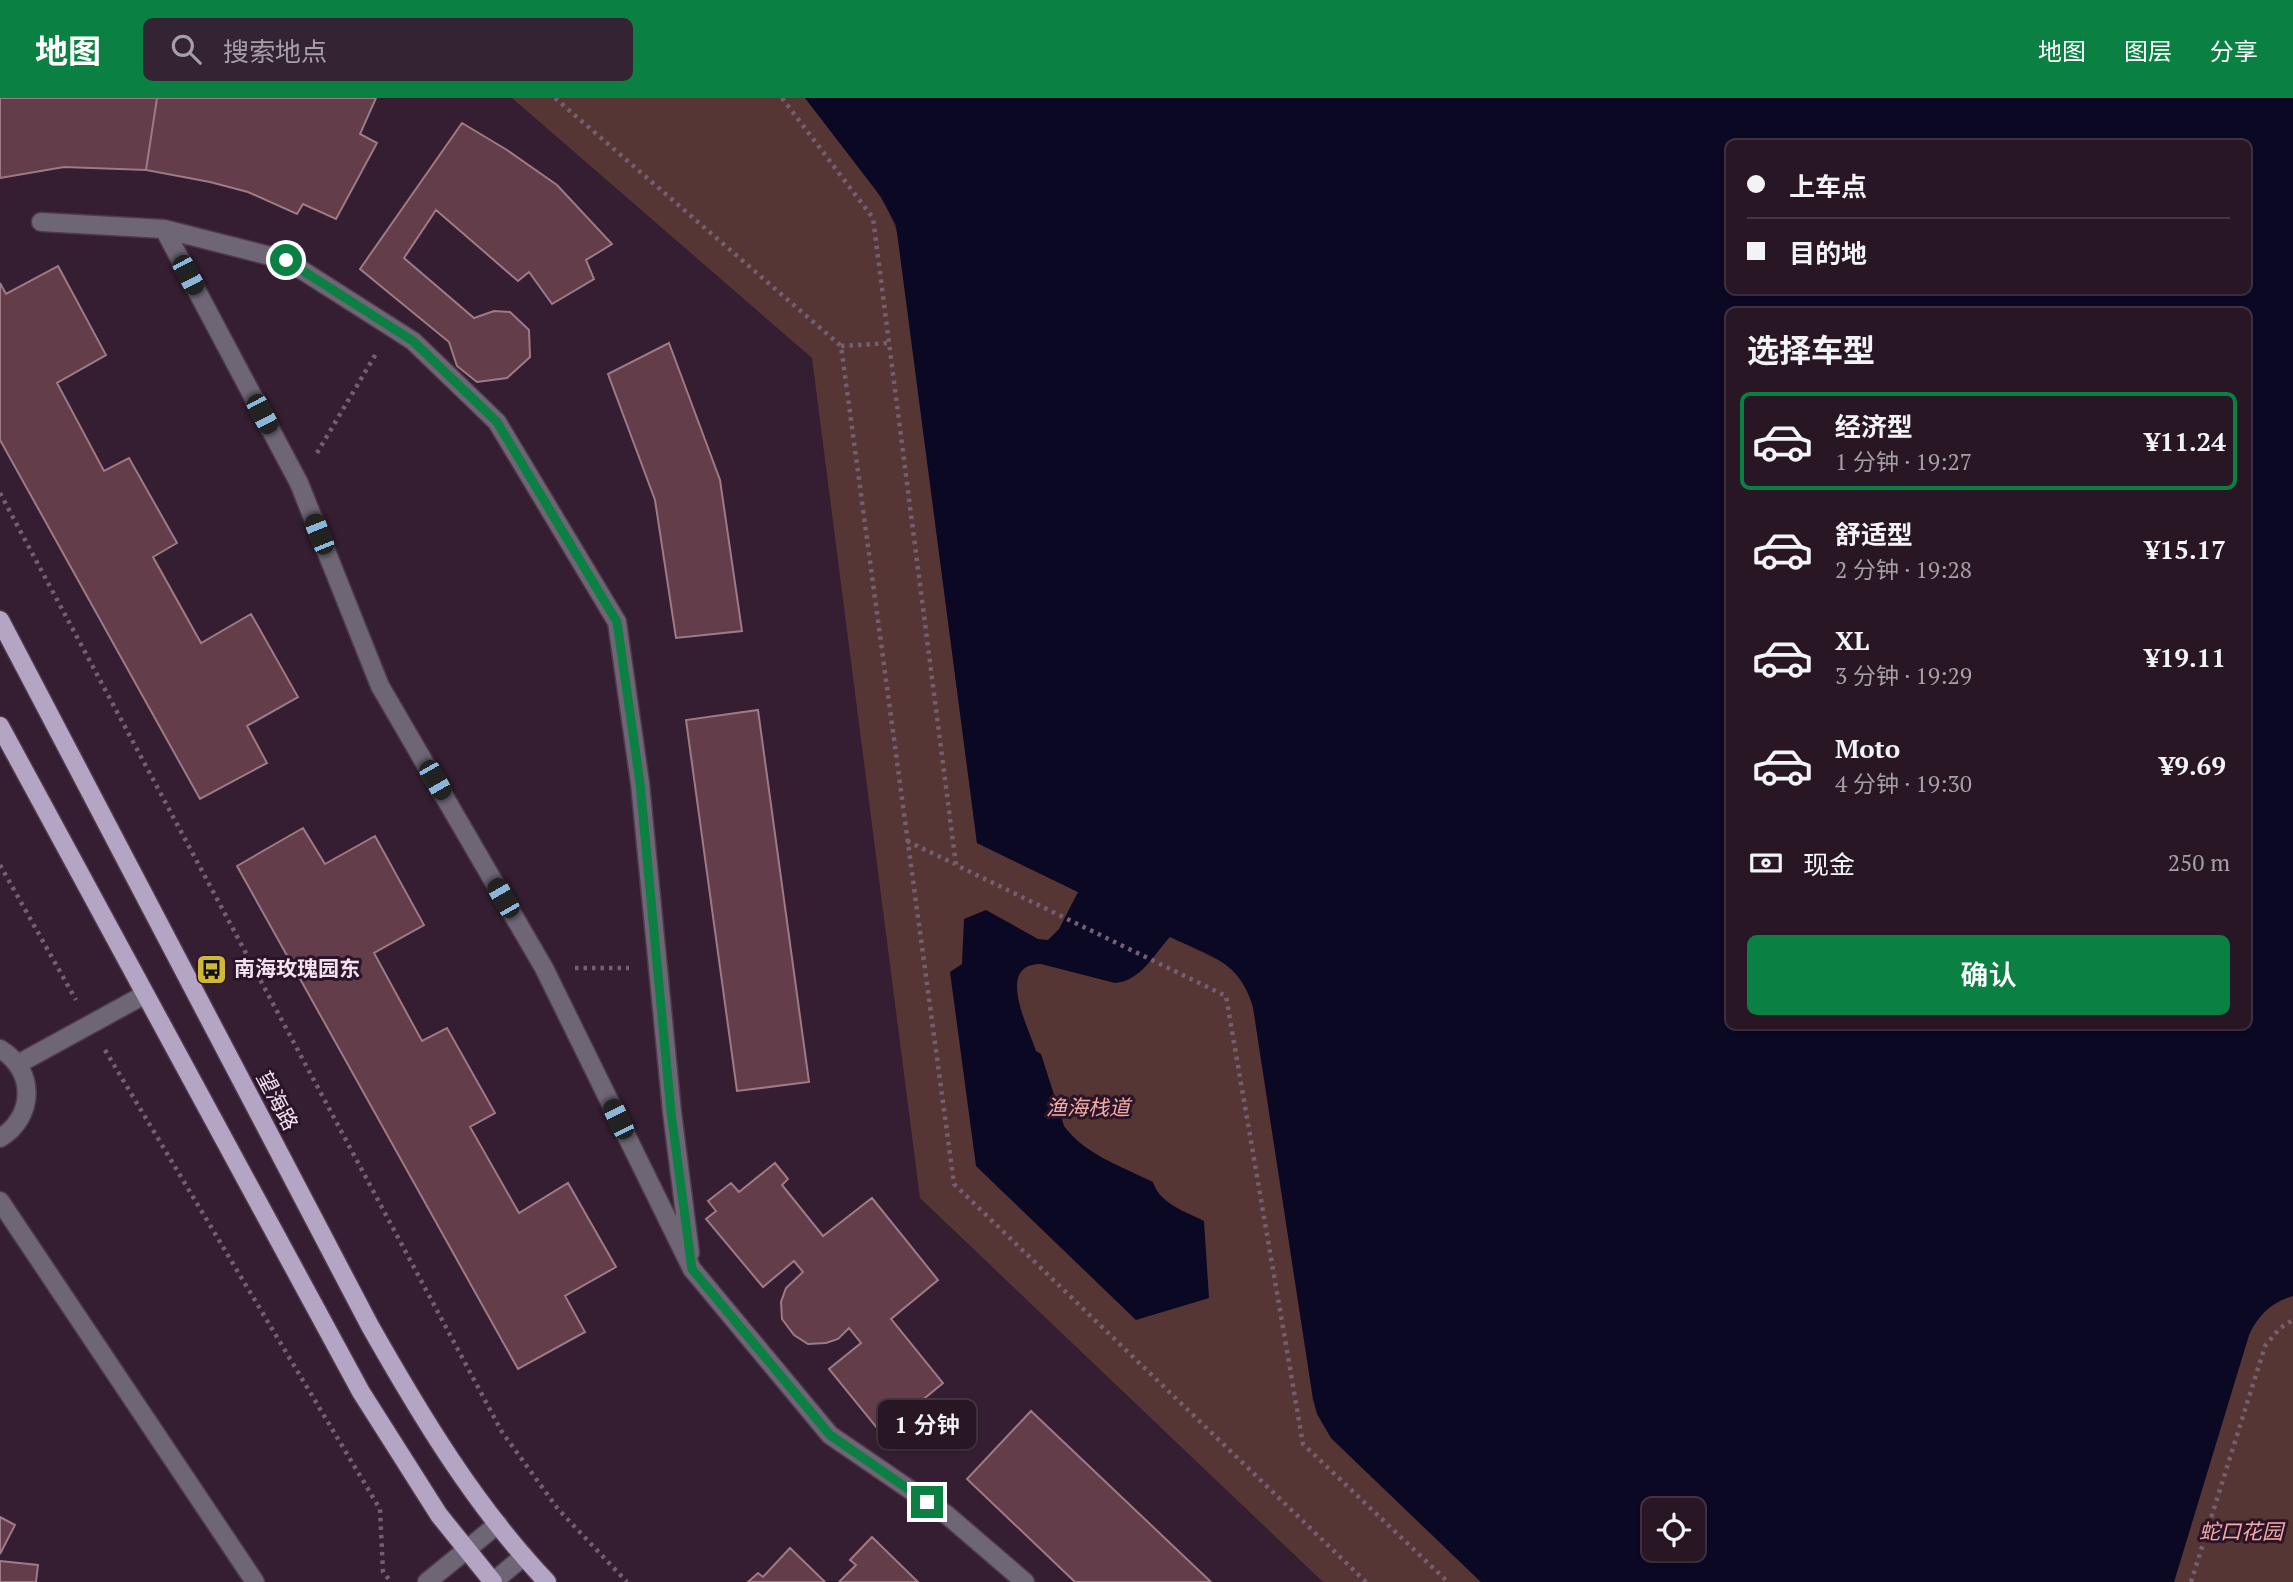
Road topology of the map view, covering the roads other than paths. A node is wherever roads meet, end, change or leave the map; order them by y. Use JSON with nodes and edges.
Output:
{"nodes":[{"id":1,"x":41,"y":222,"type":"dead end"},
{"id":2,"x":164,"y":229,"type":"junction"},
{"id":3,"x":0,"y":620,"type":"edge"},
{"id":4,"x":0,"y":726,"type":"edge"},
{"id":5,"x":144,"y":995,"type":"junction"},
{"id":6,"x":0,"y":1049,"type":"edge"},
{"id":7,"x":18,"y":1064,"type":"junction"},
{"id":8,"x":0,"y":1138,"type":"edge"},
{"id":9,"x":0,"y":1201,"type":"edge"},
{"id":10,"x":692,"y":1269,"type":"junction"},
{"id":11,"x":498,"y":1524,"type":"junction"},
{"id":12,"x":467,"y":1550,"type":"junction"},
{"id":13,"x":524,"y":1556,"type":"junction"},
{"id":14,"x":255,"y":1582,"type":"edge"},
{"id":15,"x":427,"y":1582,"type":"edge"},
{"id":16,"x":493,"y":1582,"type":"edge"},
{"id":17,"x":547,"y":1582,"type":"edge"},
{"id":18,"x":1025,"y":1582,"type":"edge"}],
"edges":[{"from":1,"to":2,"type":"street"},
{"from":2,"to":10,"type":"street"},
{"from":2,"to":10,"type":"street"},
{"from":3,"to":11,"type":"main road","name":"望海路"},
{"from":4,"to":5,"type":"main road"},
{"from":5,"to":7,"type":"street"},
{"from":5,"to":12,"type":"main road"},
{"from":6,"to":7,"type":"street"},
{"from":7,"to":8,"type":"street"},
{"from":9,"to":14,"type":"street"},
{"from":10,"to":18,"type":"street"},
{"from":11,"to":12,"type":"street"},
{"from":11,"to":13,"type":"main road","name":"望海路"},
{"from":12,"to":15,"type":"street"},
{"from":12,"to":16,"type":"main road"},
{"from":13,"to":16,"type":"street"},
{"from":13,"to":17,"type":"main road","name":"望海路"}]}
